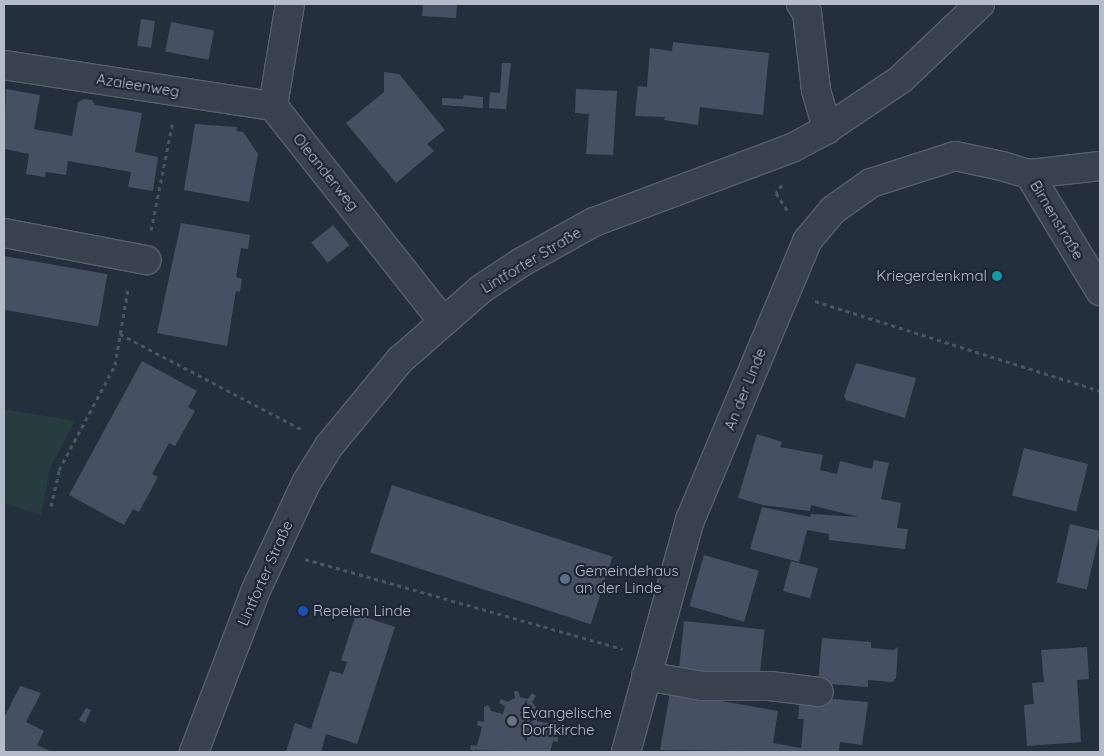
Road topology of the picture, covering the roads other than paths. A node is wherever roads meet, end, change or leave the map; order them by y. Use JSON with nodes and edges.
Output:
{"nodes":[{"id":1,"x":290,"y":4,"type":"edge"},
{"id":2,"x":801,"y":4,"type":"edge"},
{"id":3,"x":980,"y":4,"type":"edge"},
{"id":4,"x":4,"y":65,"type":"edge"},
{"id":5,"x":273,"y":106,"type":"junction"},
{"id":6,"x":827,"y":129,"type":"junction"},
{"id":7,"x":1002,"y":166,"type":"joint"},
{"id":8,"x":1100,"y":166,"type":"edge"},
{"id":9,"x":1029,"y":174,"type":"junction"},
{"id":10,"x":4,"y":233,"type":"edge"},
{"id":11,"x":146,"y":260,"type":"road end"},
{"id":12,"x":1100,"y":291,"type":"edge"},
{"id":13,"x":442,"y":320,"type":"junction"},
{"id":14,"x":649,"y":666,"type":"junction"},
{"id":15,"x":820,"y":692,"type":"dead end"},
{"id":16,"x":194,"y":752,"type":"edge"},
{"id":17,"x":626,"y":752,"type":"edge"}],
"edges":[{"from":1,"to":5,"type":"street"},
{"from":2,"to":6,"type":"street"},
{"from":3,"to":6,"type":"street","name":"Lintforter Straße"},
{"from":4,"to":5,"type":"street","name":"Azaleenweg"},
{"from":5,"to":13,"type":"street","name":"Oleanderweg"},
{"from":6,"to":13,"type":"street","name":"Lintforter Straße"},
{"from":7,"to":9,"type":"street","name":"Birnenstraße"},
{"from":7,"to":14,"type":"street","name":"An der Linde"},
{"from":8,"to":9,"type":"street","name":"Birnenstraße"},
{"from":9,"to":12,"type":"street","name":"Birnenstraße"},
{"from":10,"to":11,"type":"street"},
{"from":13,"to":16,"type":"street","name":"Lintforter Straße"},
{"from":14,"to":15,"type":"street"},
{"from":14,"to":17,"type":"street","name":"An der Linde"}]}
